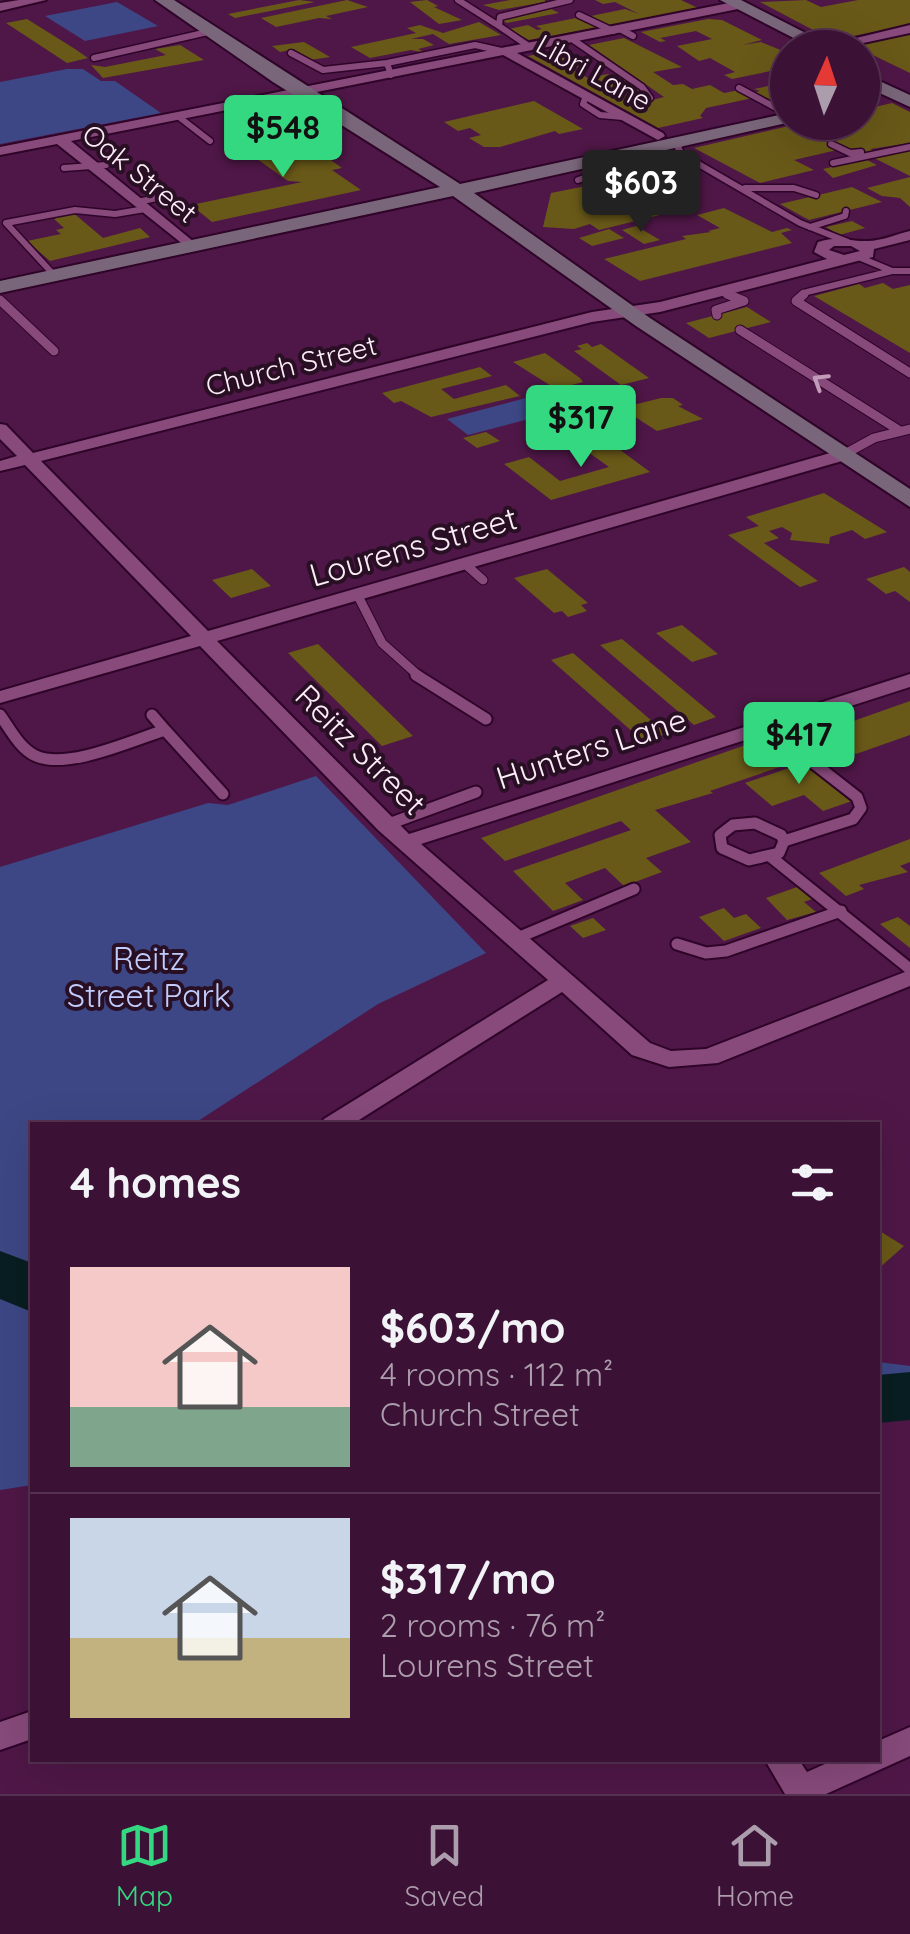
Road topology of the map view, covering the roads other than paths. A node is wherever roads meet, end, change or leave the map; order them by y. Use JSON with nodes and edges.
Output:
{"nodes":[{"id":1,"x":40,"y":0,"type":"edge"},
{"id":2,"x":163,"y":0,"type":"edge"},
{"id":3,"x":458,"y":0,"type":"edge"},
{"id":4,"x":570,"y":0,"type":"edge"},
{"id":5,"x":704,"y":0,"type":"edge"},
{"id":6,"x":730,"y":5,"type":"edge"},
{"id":7,"x":0,"y":8,"type":"edge"},
{"id":8,"x":579,"y":15,"type":"dead end"},
{"id":9,"x":499,"y":26,"type":"junction"},
{"id":10,"x":207,"y":28,"type":"junction"},
{"id":11,"x":910,"y":29,"type":"edge"},
{"id":12,"x":771,"y":30,"type":"edge"},
{"id":13,"x":787,"y":30,"type":"edge"},
{"id":14,"x":622,"y":32,"type":"junction"},
{"id":15,"x":880,"y":35,"type":"edge"},
{"id":16,"x":572,"y":39,"type":"junction"},
{"id":17,"x":530,"y":47,"type":"junction"},
{"id":18,"x":506,"y":52,"type":"junction"},
{"id":19,"x":290,"y":53,"type":"dead end"},
{"id":20,"x":94,"y":58,"type":"dead end"},
{"id":21,"x":389,"y":69,"type":"junction"},
{"id":22,"x":282,"y":80,"type":"junction"},
{"id":23,"x":354,"y":82,"type":"junction"},
{"id":24,"x":739,"y":88,"type":"dead end"},
{"id":25,"x":304,"y":92,"type":"junction"},
{"id":26,"x":650,"y":98,"type":"dead end"},
{"id":27,"x":263,"y":100,"type":"junction"},
{"id":28,"x":770,"y":104,"type":"edge"},
{"id":29,"x":330,"y":107,"type":"junction"},
{"id":30,"x":770,"y":115,"type":"edge"},
{"id":31,"x":770,"y":116,"type":"edge"},
{"id":32,"x":179,"y":117,"type":"junction"},
{"id":33,"x":213,"y":129,"type":"dead end"},
{"id":34,"x":198,"y":132,"type":"junction"},
{"id":35,"x":658,"y":136,"type":"junction"},
{"id":36,"x":60,"y":140,"type":"junction"},
{"id":37,"x":210,"y":141,"type":"dead end"},
{"id":38,"x":681,"y":142,"type":"junction"},
{"id":39,"x":832,"y":144,"type":"dead end"},
{"id":40,"x":910,"y":146,"type":"edge"},
{"id":41,"x":0,"y":151,"type":"edge"},
{"id":42,"x":890,"y":151,"type":"junction"},
{"id":43,"x":610,"y":158,"type":"junction"},
{"id":44,"x":832,"y":163,"type":"dead end"},
{"id":45,"x":100,"y":166,"type":"junction"},
{"id":46,"x":64,"y":168,"type":"dead end"},
{"id":47,"x":578,"y":180,"type":"dead end"},
{"id":48,"x":451,"y":186,"type":"junction"},
{"id":49,"x":740,"y":188,"type":"junction"},
{"id":50,"x":816,"y":195,"type":"dead end"},
{"id":51,"x":162,"y":197,"type":"dead end"},
{"id":52,"x":141,"y":206,"type":"junction"},
{"id":53,"x":846,"y":211,"type":"dead end"},
{"id":54,"x":810,"y":227,"type":"junction"},
{"id":55,"x":910,"y":236,"type":"edge"},
{"id":56,"x":188,"y":245,"type":"junction"},
{"id":57,"x":858,"y":249,"type":"junction"},
{"id":58,"x":821,"y":252,"type":"junction"},
{"id":59,"x":843,"y":260,"type":"junction"},
{"id":60,"x":892,"y":271,"type":"junction"},
{"id":61,"x":910,"y":271,"type":"edge"},
{"id":62,"x":54,"y":275,"type":"junction"},
{"id":63,"x":0,"y":287,"type":"edge"},
{"id":64,"x":714,"y":292,"type":"junction"},
{"id":65,"x":0,"y":300,"type":"edge"},
{"id":66,"x":626,"y":310,"type":"junction"},
{"id":67,"x":717,"y":315,"type":"dead end"},
{"id":68,"x":740,"y":330,"type":"dead end"},
{"id":69,"x":54,"y":351,"type":"dead end"},
{"id":70,"x":910,"y":374,"type":"edge"},
{"id":71,"x":0,"y":429,"type":"edge"},
{"id":72,"x":905,"y":430,"type":"edge"},
{"id":73,"x":843,"y":455,"type":"junction"},
{"id":74,"x":30,"y":459,"type":"junction"},
{"id":75,"x":0,"y":466,"type":"edge"},
{"id":76,"x":910,"y":500,"type":"edge"},
{"id":77,"x":464,"y":563,"type":"junction"},
{"id":78,"x":483,"y":580,"type":"dead end"},
{"id":79,"x":357,"y":594,"type":"junction"},
{"id":80,"x":206,"y":638,"type":"junction"},
{"id":81,"x":910,"y":680,"type":"edge"},
{"id":82,"x":0,"y":697,"type":"edge"},
{"id":83,"x":0,"y":715,"type":"edge"},
{"id":84,"x":152,"y":715,"type":"dead end"},
{"id":85,"x":486,"y":720,"type":"dead end"},
{"id":86,"x":766,"y":726,"type":"junction"},
{"id":87,"x":165,"y":730,"type":"junction"},
{"id":88,"x":476,"y":792,"type":"dead end"},
{"id":89,"x":223,"y":794,"type":"dead end"},
{"id":90,"x":386,"y":825,"type":"junction"},
{"id":91,"x":784,"y":841,"type":"junction"},
{"id":92,"x":406,"y":842,"type":"junction"},
{"id":93,"x":771,"y":858,"type":"junction"},
{"id":94,"x":634,"y":889,"type":"dead end"},
{"id":95,"x":841,"y":911,"type":"junction"},
{"id":96,"x":514,"y":939,"type":"junction"},
{"id":97,"x":677,"y":944,"type":"dead end"},
{"id":98,"x":910,"y":969,"type":"edge"},
{"id":99,"x":910,"y":977,"type":"edge"},
{"id":100,"x":562,"y":982,"type":"junction"},
{"id":101,"x":338,"y":1122,"type":"edge"},
{"id":102,"x":30,"y":1726,"type":"edge"},
{"id":103,"x":0,"y":1736,"type":"edge"},
{"id":104,"x":910,"y":1741,"type":"edge"},
{"id":105,"x":880,"y":1755,"type":"edge"},
{"id":106,"x":782,"y":1762,"type":"edge"},
{"id":107,"x":864,"y":1762,"type":"edge"},
{"id":108,"x":802,"y":1792,"type":"edge"}],
"edges":[{"from":1,"to":7,"type":"street"},
{"from":2,"to":10,"type":"main road"},
{"from":3,"to":9,"type":"lane"},
{"from":4,"to":9,"type":"lane"},
{"from":5,"to":6,"type":"main road"},
{"from":6,"to":12,"type":"main road"},
{"from":6,"to":13,"type":"main road"},
{"from":6,"to":14,"type":"street","name":"Oak Street"},
{"from":8,"to":14,"type":"lane"},
{"from":9,"to":17,"type":"lane"},
{"from":10,"to":20,"type":"lane"},
{"from":10,"to":22,"type":"main road"},
{"from":11,"to":15,"type":"street"},
{"from":14,"to":16,"type":"street","name":"Oak Street"},
{"from":16,"to":17,"type":"street","name":"Oak Street"},
{"from":16,"to":26,"type":"lane"},
{"from":17,"to":18,"type":"street","name":"Oak Street"},
{"from":18,"to":21,"type":"street","name":"Oak Street"},
{"from":18,"to":35,"type":"street","name":"Libri Lane"},
{"from":19,"to":21,"type":"lane"},
{"from":21,"to":23,"type":"street","name":"Oak Street"},
{"from":22,"to":25,"type":"main road"},
{"from":22,"to":27,"type":"street"},
{"from":23,"to":25,"type":"street","name":"Oak Street"},
{"from":23,"to":29,"type":"street"},
{"from":24,"to":28,"type":"lane"},
{"from":25,"to":27,"type":"street","name":"Oak Street"},
{"from":25,"to":29,"type":"main road"},
{"from":27,"to":32,"type":"street","name":"Oak Street"},
{"from":29,"to":48,"type":"main road"},
{"from":30,"to":35,"type":"main road"},
{"from":31,"to":38,"type":"main road"},
{"from":32,"to":34,"type":"lane"},
{"from":32,"to":36,"type":"street","name":"Oak Street"},
{"from":33,"to":34,"type":"lane"},
{"from":34,"to":37,"type":"lane"},
{"from":35,"to":48,"type":"main road"},
{"from":36,"to":41,"type":"street","name":"Oak Street"},
{"from":36,"to":45,"type":"street","name":"Oak Street"},
{"from":38,"to":43,"type":"main road"},
{"from":38,"to":49,"type":"lane"},
{"from":39,"to":42,"type":"lane"},
{"from":40,"to":42,"type":"lane"},
{"from":42,"to":44,"type":"lane"},
{"from":43,"to":47,"type":"lane"},
{"from":43,"to":48,"type":"main road"},
{"from":45,"to":46,"type":"lane"},
{"from":45,"to":52,"type":"street","name":"Oak Street"},
{"from":48,"to":56,"type":"main road"},
{"from":48,"to":66,"type":"main road"},
{"from":49,"to":50,"type":"lane"},
{"from":49,"to":54,"type":"lane"},
{"from":51,"to":52,"type":"lane"},
{"from":52,"to":56,"type":"street","name":"Oak Street"},
{"from":52,"to":62,"type":"lane"},
{"from":53,"to":54,"type":"lane"},
{"from":54,"to":57,"type":"lane"},
{"from":55,"to":57,"type":"street","name":"Church Street"},
{"from":56,"to":62,"type":"main road"},
{"from":57,"to":58,"type":"street","name":"Church Street"},
{"from":57,"to":59,"type":"street","name":"Church Street"},
{"from":57,"to":60,"type":"lane"},
{"from":58,"to":59,"type":"street","name":"Church Street"},
{"from":58,"to":66,"type":"street","name":"Church Street"},
{"from":59,"to":64,"type":"street","name":"Church Street"},
{"from":60,"to":61,"type":"lane"},
{"from":60,"to":70,"type":"lane"},
{"from":62,"to":63,"type":"main road"},
{"from":64,"to":66,"type":"street","name":"Church Street"},
{"from":64,"to":67,"type":"lane"},
{"from":65,"to":69,"type":"lane"},
{"from":66,"to":73,"type":"main road"},
{"from":66,"to":74,"type":"street","name":"Church Street"},
{"from":72,"to":68,"type":"lane","one_way":true},
{"from":71,"to":74,"type":"street","name":"Reitz Street"},
{"from":72,"to":73,"type":"lane"},
{"from":73,"to":76,"type":"main road"},
{"from":73,"to":77,"type":"street","name":"Lourens Street"},
{"from":74,"to":75,"type":"street","name":"Church Street"},
{"from":74,"to":80,"type":"street","name":"Reitz Street"},
{"from":77,"to":78,"type":"lane"},
{"from":77,"to":79,"type":"street","name":"Lourens Street"},
{"from":79,"to":80,"type":"street","name":"Lourens Street"},
{"from":79,"to":85,"type":"lane"},
{"from":80,"to":82,"type":"street","name":"Lourens Street"},
{"from":80,"to":90,"type":"street","name":"Reitz Street"},
{"from":81,"to":86,"type":"street","name":"Hunters Lane"},
{"from":83,"to":87,"type":"lane"},
{"from":84,"to":87,"type":"lane"},
{"from":86,"to":91,"type":"lane"},
{"from":86,"to":92,"type":"street","name":"Hunters Lane"},
{"from":87,"to":89,"type":"lane"},
{"from":88,"to":90,"type":"lane"},
{"from":90,"to":92,"type":"street","name":"Reitz Street"},
{"from":91,"to":93,"type":"lane"},
{"from":91,"to":93,"type":"lane"},
{"from":92,"to":96,"type":"street","name":"Reitz Street"},
{"from":93,"to":95,"type":"lane"},
{"from":94,"to":96,"type":"lane"},
{"from":95,"to":97,"type":"lane"},
{"from":95,"to":98,"type":"lane"},
{"from":96,"to":100,"type":"street","name":"Reitz Street"},
{"from":99,"to":100,"type":"street","name":"Reitz Street"},
{"from":100,"to":101,"type":"street"},
{"from":102,"to":103,"type":"street"},
{"from":104,"to":105,"type":"street"},
{"from":106,"to":108,"type":"street"},
{"from":107,"to":108,"type":"street"}]}
